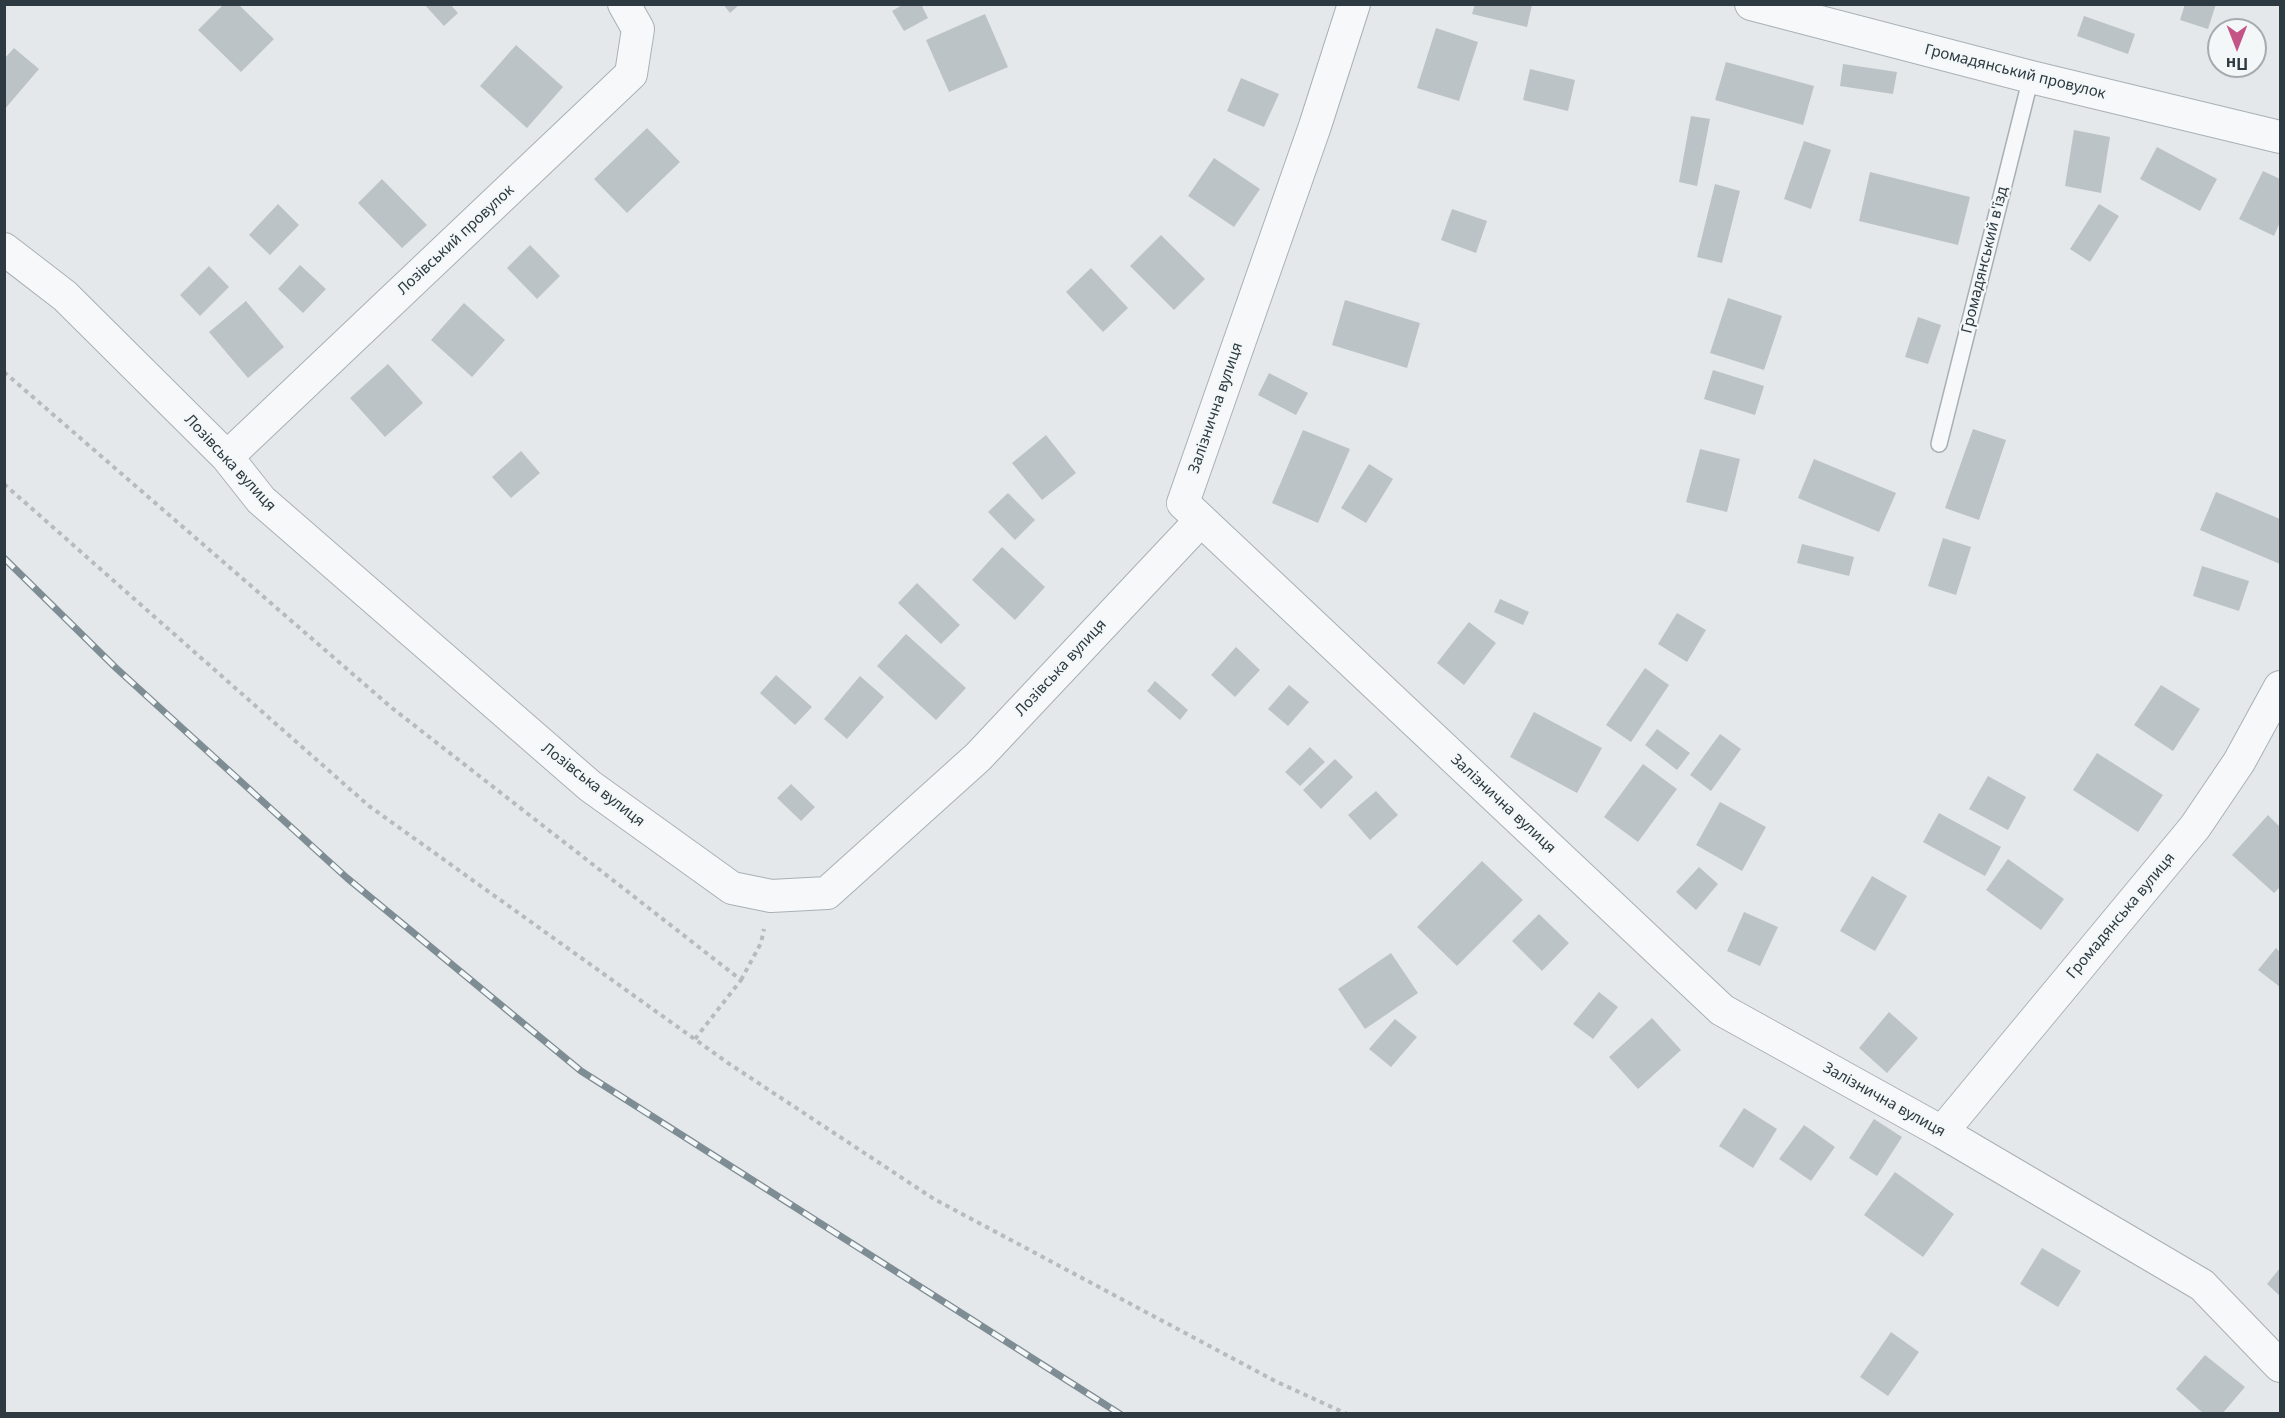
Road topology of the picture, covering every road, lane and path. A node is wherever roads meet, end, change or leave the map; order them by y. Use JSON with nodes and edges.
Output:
{"nodes":[{"id":1,"x":624,"y":4,"type":"edge"},
{"id":2,"x":1354,"y":4,"type":"edge"},
{"id":3,"x":1751,"y":4,"type":"edge"},
{"id":4,"x":2031,"y":77,"type":"junction"},
{"id":5,"x":2280,"y":137,"type":"edge"},
{"id":6,"x":4,"y":249,"type":"edge"},
{"id":7,"x":4,"y":372,"type":"edge"},
{"id":8,"x":1939,"y":444,"type":"dead end"},
{"id":9,"x":227,"y":457,"type":"junction"},
{"id":10,"x":4,"y":484,"type":"edge"},
{"id":11,"x":1201,"y":520,"type":"junction"},
{"id":12,"x":2280,"y":687,"type":"edge"},
{"id":13,"x":771,"y":896,"type":"junction"},
{"id":14,"x":741,"y":980,"type":"junction"},
{"id":15,"x":695,"y":1040,"type":"junction"},
{"id":16,"x":1942,"y":1132,"type":"junction"},
{"id":17,"x":2280,"y":1366,"type":"edge"},
{"id":18,"x":1347,"y":1413,"type":"edge"}],
"edges":[{"from":1,"to":9,"type":"street","name":"Лозівський провулок"},
{"from":2,"to":11,"type":"street","name":"Залізнична вулиця"},
{"from":3,"to":4,"type":"street","name":"Громадянський провулок"},
{"from":4,"to":5,"type":"street","name":"Громадянський провулок"},
{"from":4,"to":8,"type":"lane","name":"Громадянський в'їзд"},
{"from":6,"to":9,"type":"street","name":"Лозівська вулиця"},
{"from":7,"to":14,"type":"path"},
{"from":9,"to":13,"type":"street","name":"Лозівська вулиця"},
{"from":10,"to":15,"type":"path"},
{"from":11,"to":13,"type":"street","name":"Лозівська вулиця"},
{"from":11,"to":16,"type":"street","name":"Залізнична вулиця"},
{"from":12,"to":16,"type":"street","name":"Громадянська вулиця"},
{"from":13,"to":14,"type":"path"},
{"from":14,"to":15,"type":"path"},
{"from":15,"to":18,"type":"path"},
{"from":16,"to":17,"type":"street","name":"Залізнична вулиця"}]}
